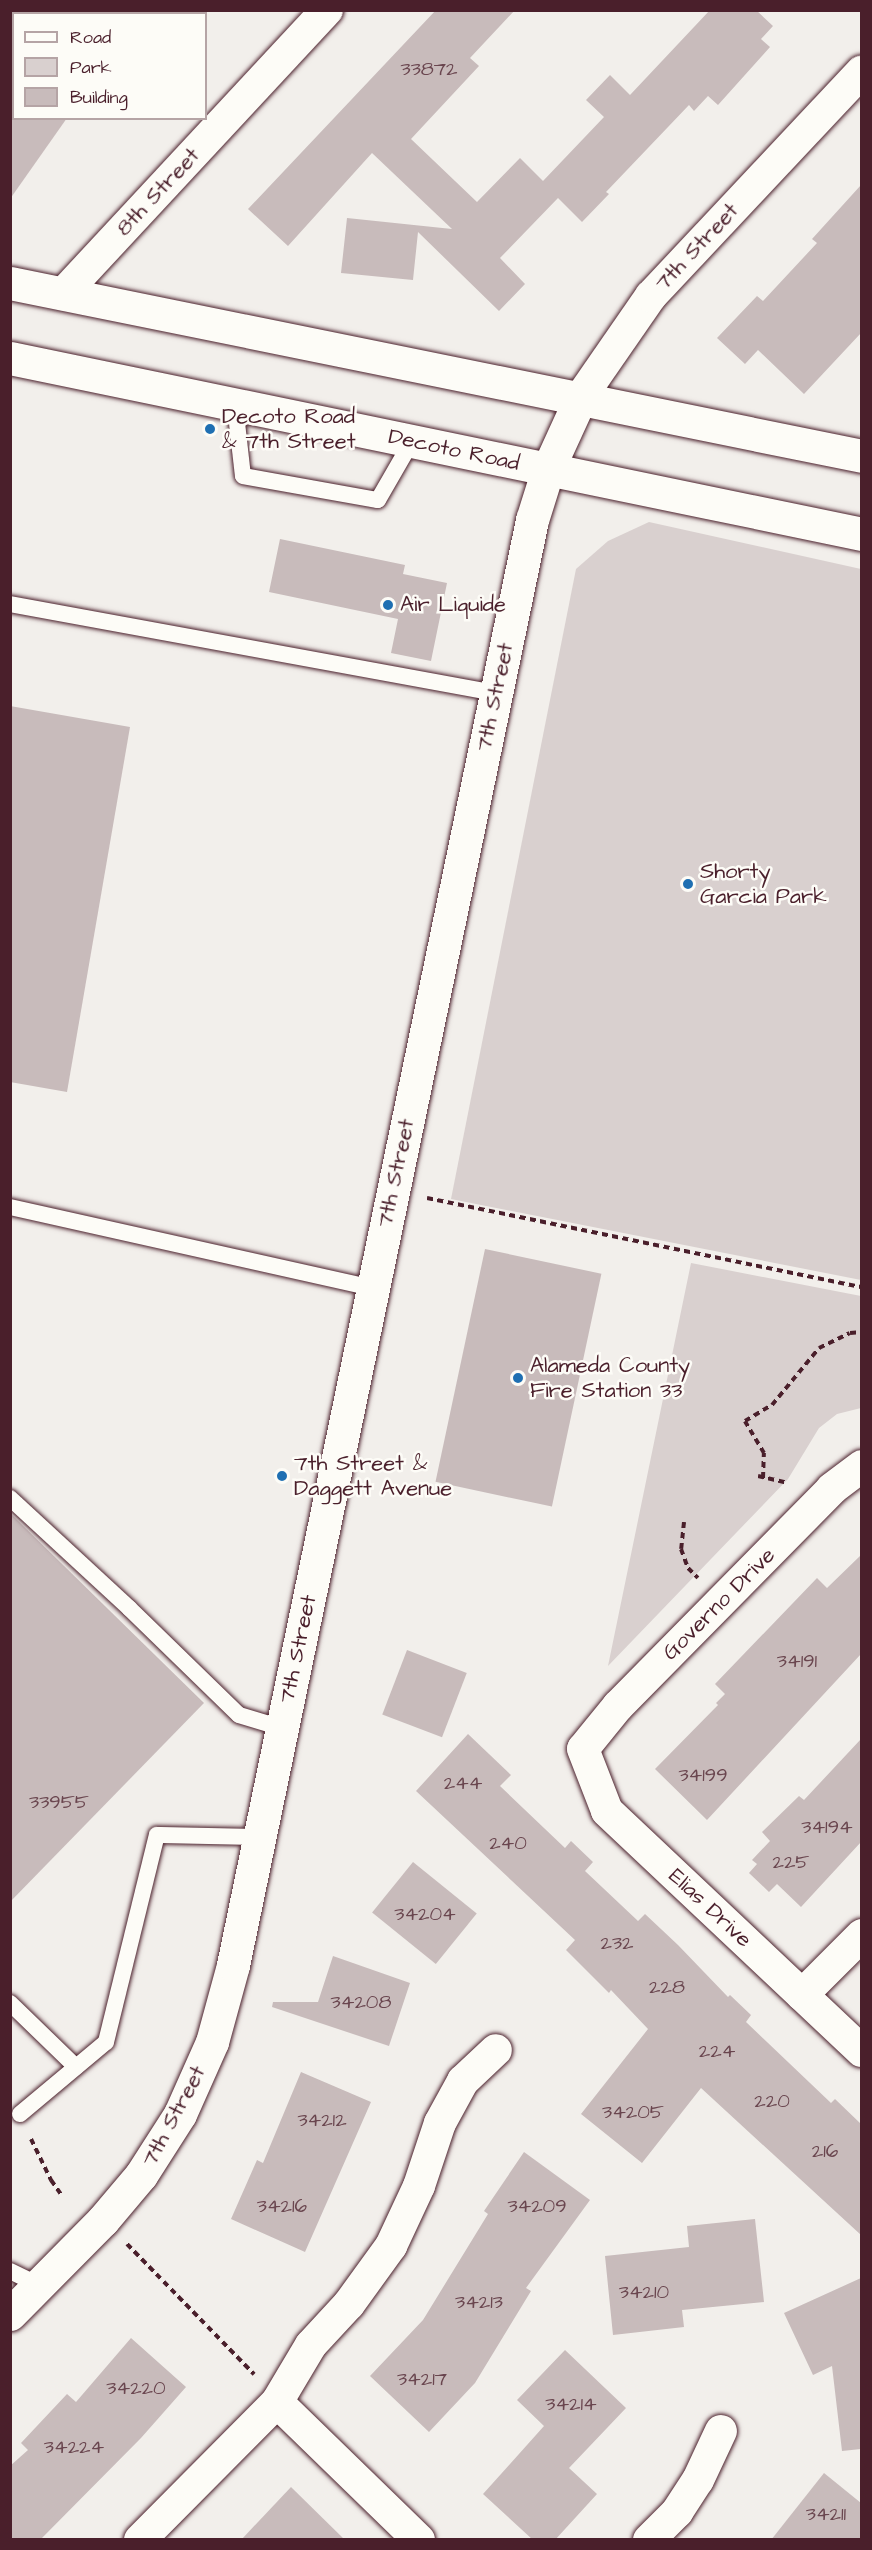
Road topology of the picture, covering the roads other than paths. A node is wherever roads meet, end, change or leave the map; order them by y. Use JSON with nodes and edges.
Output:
{"nodes":[{"id":1,"x":327,"y":10,"type":"edge"},
{"id":2,"x":861,"y":71,"type":"edge"},
{"id":3,"x":10,"y":284,"type":"edge"},
{"id":4,"x":63,"y":294,"type":"junction"},
{"id":5,"x":10,"y":358,"type":"edge"},
{"id":6,"x":581,"y":397,"type":"junction"},
{"id":7,"x":235,"y":405,"type":"junction"},
{"id":8,"x":412,"y":441,"type":"junction"},
{"id":9,"x":861,"y":456,"type":"edge"},
{"id":10,"x":548,"y":469,"type":"junction"},
{"id":11,"x":861,"y":534,"type":"edge"},
{"id":12,"x":10,"y":604,"type":"edge"},
{"id":13,"x":495,"y":693,"type":"junction"},
{"id":14,"x":10,"y":1207,"type":"edge"},
{"id":15,"x":372,"y":1288,"type":"junction"},
{"id":16,"x":861,"y":1466,"type":"edge"},
{"id":17,"x":10,"y":1498,"type":"edge"},
{"id":18,"x":282,"y":1728,"type":"junction"},
{"id":19,"x":583,"y":1749,"type":"joint"},
{"id":20,"x":260,"y":1837,"type":"junction"},
{"id":21,"x":861,"y":1935,"type":"edge"},
{"id":22,"x":802,"y":1995,"type":"junction"},
{"id":23,"x":10,"y":2003,"type":"edge"},
{"id":24,"x":496,"y":2050,"type":"dead end"},
{"id":25,"x":861,"y":2051,"type":"edge"},
{"id":26,"x":76,"y":2067,"type":"junction"},
{"id":27,"x":20,"y":2114,"type":"road end"},
{"id":28,"x":25,"y":2278,"type":"edge"},
{"id":29,"x":10,"y":2314,"type":"edge"},
{"id":30,"x":277,"y":2402,"type":"junction"},
{"id":31,"x":721,"y":2431,"type":"dead end"},
{"id":32,"x":140,"y":2540,"type":"edge"},
{"id":33,"x":419,"y":2540,"type":"edge"},
{"id":34,"x":649,"y":2540,"type":"edge"}],
"edges":[{"from":1,"to":4,"type":"street","name":"8th Street"},
{"from":2,"to":6,"type":"street","name":"7th Street"},
{"from":3,"to":4,"type":"street"},
{"from":4,"to":6,"type":"street"},
{"from":5,"to":7,"type":"street","name":"Decoto Road"},
{"from":6,"to":9,"type":"street"},
{"from":6,"to":10,"type":"street","name":"7th Street"},
{"from":7,"to":8,"type":"street","name":"Decoto Road"},
{"from":7,"to":8,"type":"lane"},
{"from":8,"to":10,"type":"street","name":"Decoto Road"},
{"from":10,"to":11,"type":"street","name":"Decoto Road"},
{"from":10,"to":13,"type":"street","name":"7th Street"},
{"from":12,"to":13,"type":"lane"},
{"from":13,"to":15,"type":"street","name":"7th Street"},
{"from":14,"to":15,"type":"lane"},
{"from":15,"to":18,"type":"street","name":"7th Street"},
{"from":16,"to":19,"type":"street","name":"Governo Drive"},
{"from":17,"to":18,"type":"lane"},
{"from":18,"to":20,"type":"street","name":"7th Street"},
{"from":19,"to":22,"type":"street","name":"Elias Drive"},
{"from":20,"to":26,"type":"lane"},
{"from":20,"to":28,"type":"street","name":"7th Street"},
{"from":21,"to":22,"type":"street"},
{"from":22,"to":25,"type":"street","name":"Elias Drive"},
{"from":23,"to":26,"type":"lane"},
{"from":24,"to":30,"type":"street"},
{"from":26,"to":27,"type":"lane"},
{"from":28,"to":29,"type":"street","name":"7th Street"},
{"from":30,"to":32,"type":"street"},
{"from":30,"to":33,"type":"street"},
{"from":31,"to":34,"type":"street"}]}
